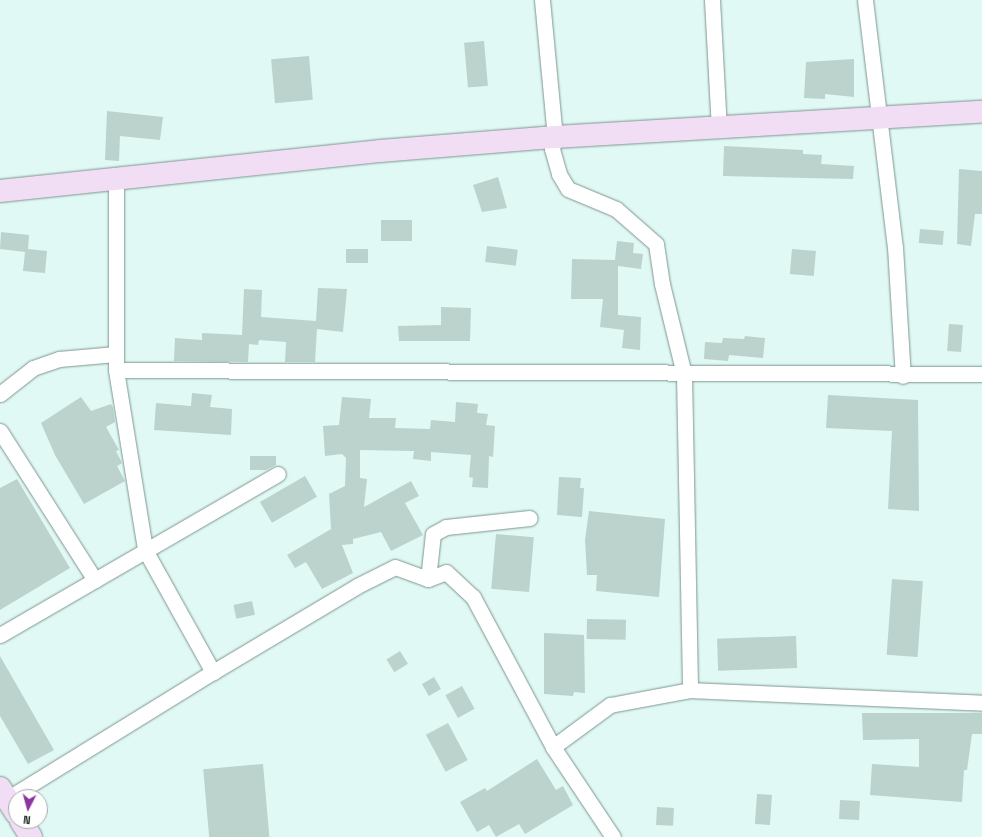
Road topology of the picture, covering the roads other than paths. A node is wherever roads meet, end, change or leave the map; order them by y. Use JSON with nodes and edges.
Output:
{"nodes":[{"id":1,"x":542,"y":0,"type":"edge"},
{"id":2,"x":712,"y":0,"type":"edge"},
{"id":3,"x":865,"y":0,"type":"edge"},
{"id":4,"x":982,"y":112,"type":"edge"},
{"id":5,"x":880,"y":118,"type":"junction"},
{"id":6,"x":719,"y":129,"type":"junction"},
{"id":7,"x":555,"y":137,"type":"junction"},
{"id":8,"x":116,"y":180,"type":"junction"},
{"id":9,"x":0,"y":191,"type":"edge"},
{"id":10,"x":116,"y":354,"type":"junction"},
{"id":11,"x":116,"y":370,"type":"junction"},
{"id":12,"x":684,"y":374,"type":"junction"},
{"id":13,"x":982,"y":374,"type":"edge"},
{"id":14,"x":903,"y":376,"type":"junction"},
{"id":15,"x":0,"y":394,"type":"edge"},
{"id":16,"x":0,"y":431,"type":"edge"},
{"id":17,"x":278,"y":474,"type":"dead end"},
{"id":18,"x":530,"y":518,"type":"dead end"},
{"id":19,"x":145,"y":550,"type":"junction"},
{"id":20,"x":428,"y":579,"type":"junction"},
{"id":21,"x":95,"y":580,"type":"junction"},
{"id":22,"x":0,"y":635,"type":"edge"},
{"id":23,"x":212,"y":672,"type":"junction"},
{"id":24,"x":690,"y":690,"type":"junction"},
{"id":25,"x":982,"y":702,"type":"edge"},
{"id":26,"x":553,"y":747,"type":"junction"},
{"id":27,"x":26,"y":789,"type":"edge"},
{"id":28,"x":611,"y":836,"type":"edge"}],
"edges":[{"from":1,"to":7,"type":"street"},
{"from":2,"to":6,"type":"street"},
{"from":3,"to":5,"type":"street"},
{"from":4,"to":5,"type":"street"},
{"from":5,"to":6,"type":"street"},
{"from":5,"to":14,"type":"street"},
{"from":6,"to":7,"type":"street"},
{"from":7,"to":8,"type":"street"},
{"from":7,"to":12,"type":"street"},
{"from":8,"to":9,"type":"street"},
{"from":8,"to":10,"type":"street"},
{"from":10,"to":11,"type":"street"},
{"from":10,"to":15,"type":"street"},
{"from":11,"to":12,"type":"street"},
{"from":11,"to":19,"type":"street"},
{"from":12,"to":14,"type":"street"},
{"from":12,"to":24,"type":"street"},
{"from":13,"to":14,"type":"street"},
{"from":16,"to":21,"type":"street"},
{"from":17,"to":19,"type":"street"},
{"from":18,"to":20,"type":"street"},
{"from":19,"to":21,"type":"street"},
{"from":19,"to":23,"type":"street"},
{"from":20,"to":23,"type":"street"},
{"from":20,"to":26,"type":"street"},
{"from":21,"to":22,"type":"street"},
{"from":23,"to":27,"type":"street"},
{"from":24,"to":25,"type":"street"},
{"from":24,"to":26,"type":"street"},
{"from":26,"to":28,"type":"street"}]}
